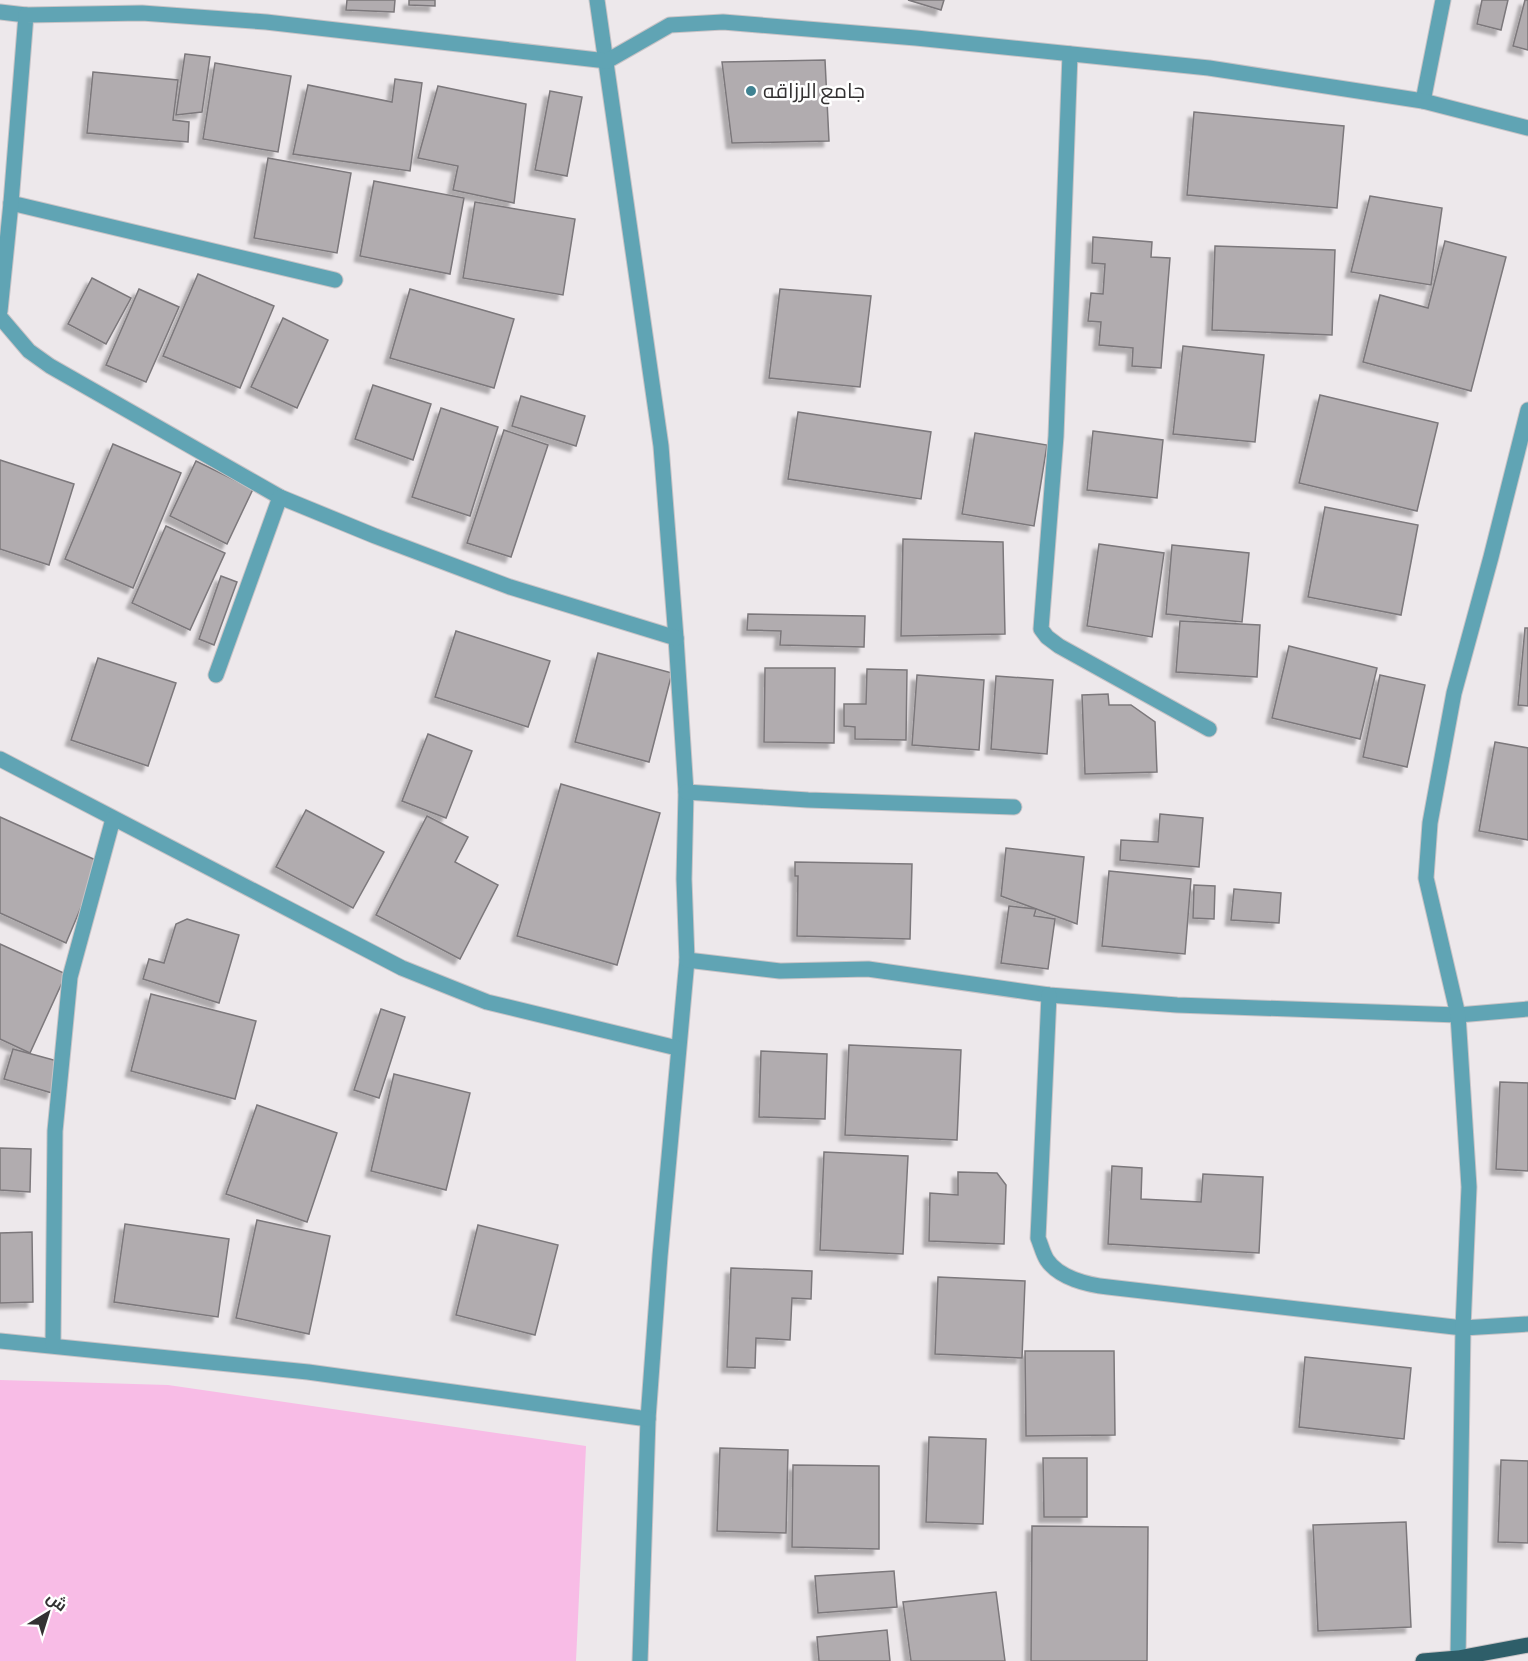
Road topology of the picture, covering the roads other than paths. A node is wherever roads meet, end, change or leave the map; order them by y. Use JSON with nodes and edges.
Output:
{"nodes":[{"id":1,"x":597,"y":0,"type":"edge"},
{"id":2,"x":1443,"y":0,"type":"edge"},
{"id":3,"x":0,"y":12,"type":"edge"},
{"id":4,"x":26,"y":15,"type":"junction"},
{"id":5,"x":1070,"y":54,"type":"junction"},
{"id":6,"x":607,"y":61,"type":"junction"},
{"id":7,"x":1423,"y":101,"type":"junction"},
{"id":8,"x":1528,"y":128,"type":"edge"},
{"id":9,"x":11,"y":203,"type":"junction"},
{"id":10,"x":336,"y":280,"type":"dead end"},
{"id":11,"x":0,"y":311,"type":"edge"},
{"id":12,"x":0,"y":317,"type":"edge"},
{"id":13,"x":1528,"y":410,"type":"edge"},
{"id":14,"x":280,"y":497,"type":"junction"},
{"id":15,"x":676,"y":638,"type":"junction"},
{"id":16,"x":216,"y":675,"type":"dead end"},
{"id":17,"x":1209,"y":729,"type":"dead end"},
{"id":18,"x":0,"y":759,"type":"edge"},
{"id":19,"x":686,"y":792,"type":"junction"},
{"id":20,"x":1014,"y":807,"type":"dead end"},
{"id":21,"x":113,"y":819,"type":"junction"},
{"id":22,"x":687,"y":960,"type":"junction"},
{"id":23,"x":1049,"y":995,"type":"junction"},
{"id":24,"x":1528,"y":1009,"type":"edge"},
{"id":25,"x":1458,"y":1015,"type":"junction"},
{"id":26,"x":678,"y":1048,"type":"junction"},
{"id":27,"x":1528,"y":1324,"type":"edge"},
{"id":28,"x":1463,"y":1328,"type":"junction"},
{"id":29,"x":0,"y":1341,"type":"edge"},
{"id":30,"x":53,"y":1345,"type":"junction"},
{"id":31,"x":648,"y":1419,"type":"junction"},
{"id":32,"x":1528,"y":1645,"type":"edge"},
{"id":33,"x":1458,"y":1658,"type":"junction"},
{"id":34,"x":640,"y":1661,"type":"edge"},
{"id":35,"x":1423,"y":1661,"type":"edge"}],
"edges":[{"from":1,"to":6,"type":"street"},
{"from":2,"to":7,"type":"street"},
{"from":3,"to":4,"type":"street"},
{"from":4,"to":6,"type":"street"},
{"from":4,"to":9,"type":"street"},
{"from":5,"to":6,"type":"street"},
{"from":5,"to":7,"type":"street"},
{"from":5,"to":17,"type":"street"},
{"from":6,"to":15,"type":"street"},
{"from":7,"to":8,"type":"street"},
{"from":9,"to":10,"type":"street"},
{"from":9,"to":11,"type":"street"},
{"from":12,"to":14,"type":"street"},
{"from":13,"to":25,"type":"street"},
{"from":14,"to":15,"type":"street"},
{"from":14,"to":16,"type":"street"},
{"from":15,"to":19,"type":"street"},
{"from":18,"to":21,"type":"street"},
{"from":19,"to":20,"type":"street"},
{"from":19,"to":22,"type":"street"},
{"from":21,"to":26,"type":"street"},
{"from":21,"to":30,"type":"street"},
{"from":22,"to":23,"type":"street"},
{"from":22,"to":26,"type":"street"},
{"from":23,"to":25,"type":"street"},
{"from":23,"to":28,"type":"street"},
{"from":24,"to":25,"type":"street"},
{"from":25,"to":28,"type":"street"},
{"from":26,"to":31,"type":"street"},
{"from":27,"to":28,"type":"street"},
{"from":28,"to":33,"type":"street"},
{"from":29,"to":30,"type":"street"},
{"from":30,"to":31,"type":"street"},
{"from":31,"to":34,"type":"street"},
{"from":32,"to":33,"type":"main road"},
{"from":33,"to":35,"type":"main road"}]}
